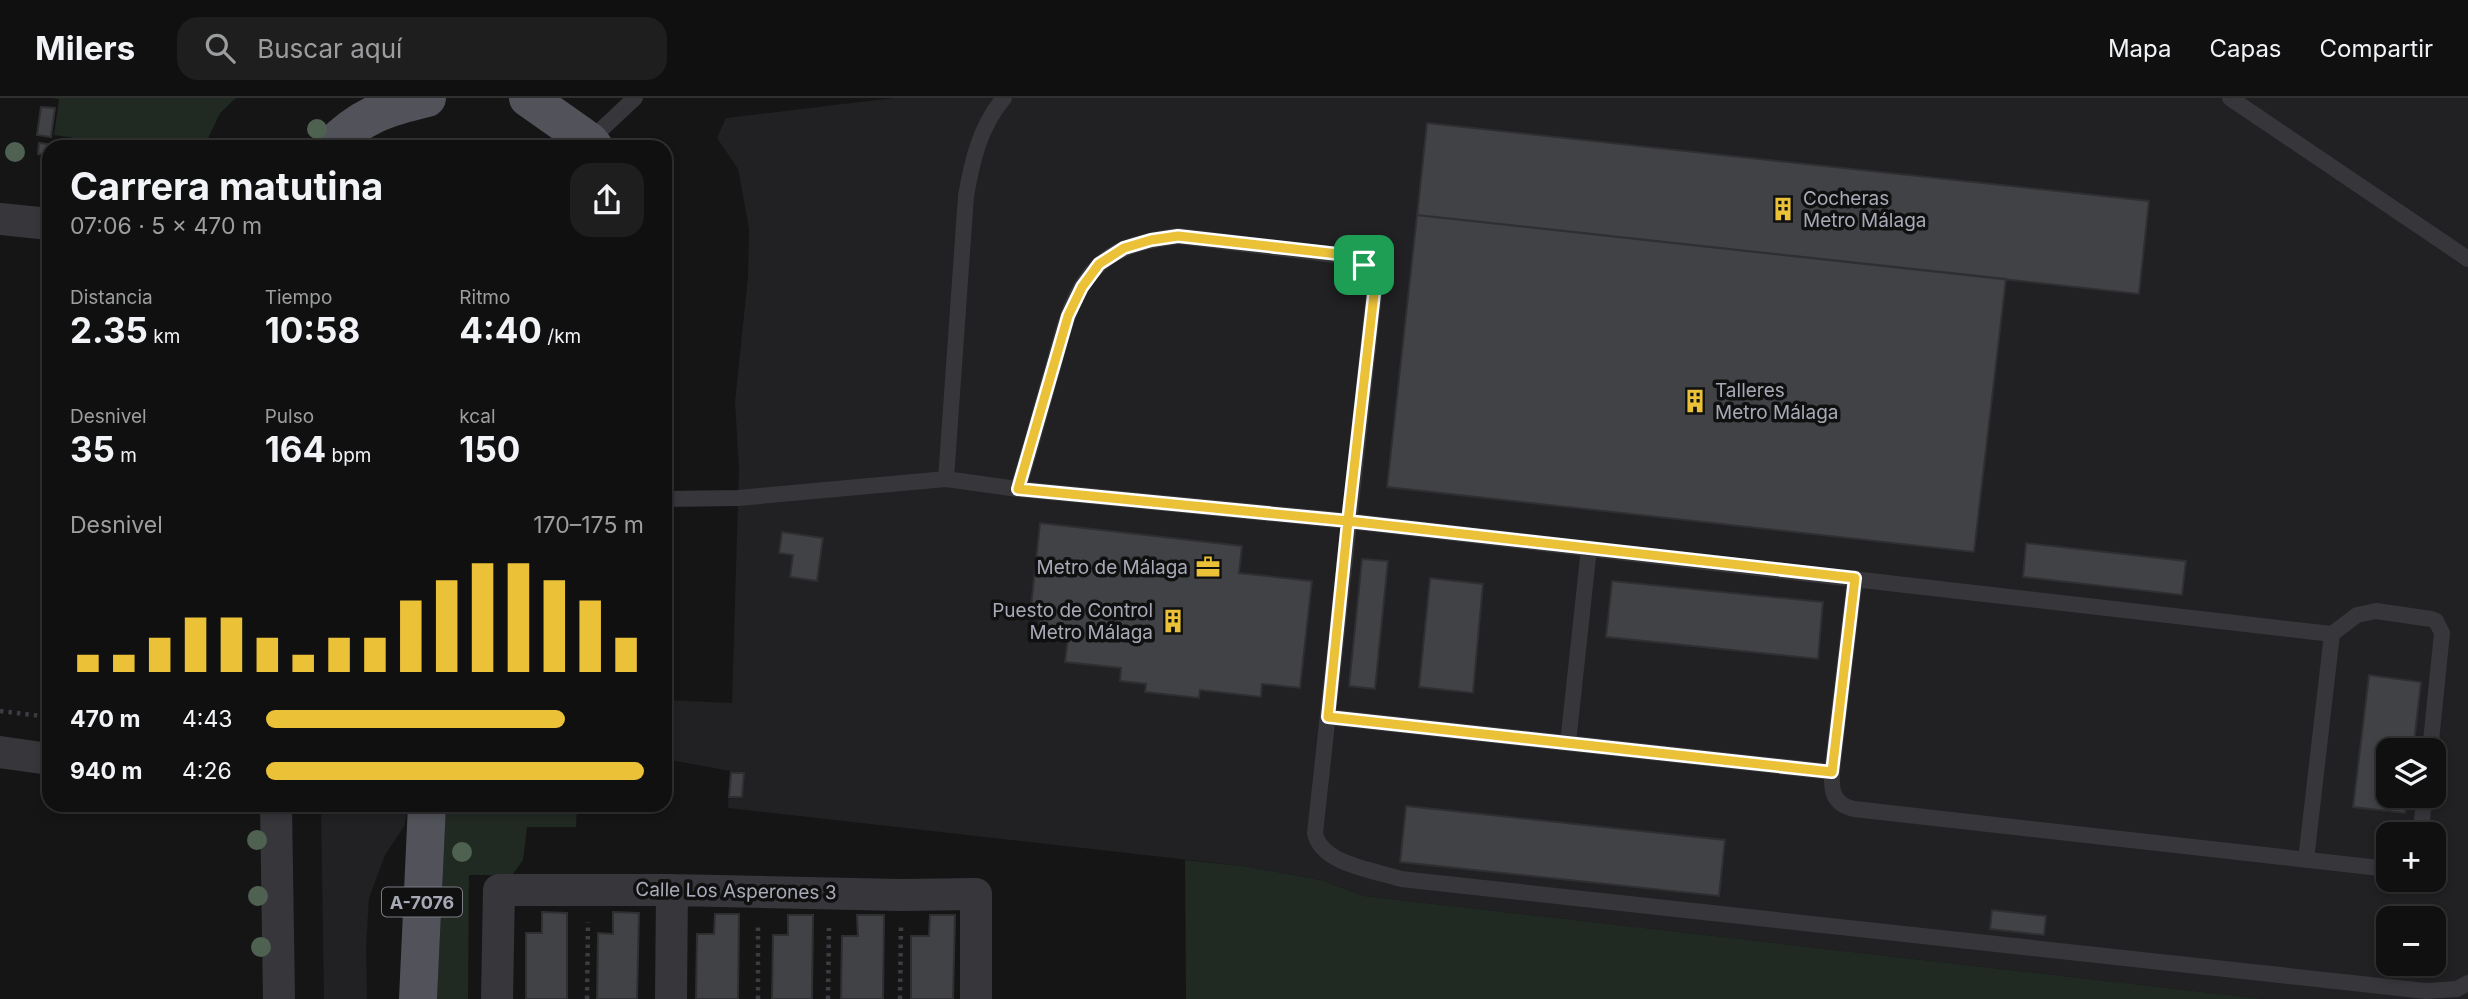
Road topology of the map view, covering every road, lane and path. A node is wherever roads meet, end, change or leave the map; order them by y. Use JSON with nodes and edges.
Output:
{"nodes":[{"id":1,"x":427,"y":98,"type":"edge"},
{"id":2,"x":635,"y":98,"type":"edge"},
{"id":3,"x":1003,"y":98,"type":"edge"},
{"id":4,"x":2230,"y":98,"type":"edge"},
{"id":5,"x":523,"y":99,"type":"edge"},
{"id":6,"x":386,"y":103,"type":"edge"},
{"id":7,"x":337,"y":140,"type":"edge"},
{"id":8,"x":585,"y":140,"type":"edge"},
{"id":9,"x":595,"y":140,"type":"edge"},
{"id":10,"x":0,"y":219,"type":"edge"},
{"id":11,"x":42,"y":223,"type":"edge"},
{"id":12,"x":2468,"y":260,"type":"edge"},
{"id":13,"x":946,"y":479,"type":"junction"},
{"id":14,"x":1018,"y":489,"type":"junction"},
{"id":15,"x":672,"y":499,"type":"edge"},
{"id":16,"x":1348,"y":521,"type":"junction"},
{"id":17,"x":1589,"y":548,"type":"junction"},
{"id":18,"x":1855,"y":578,"type":"junction"},
{"id":19,"x":2332,"y":634,"type":"junction"},
{"id":20,"x":0,"y":711,"type":"edge"},
{"id":21,"x":42,"y":716,"type":"edge"},
{"id":22,"x":1328,"y":717,"type":"junction"},
{"id":23,"x":2431,"y":738,"type":"edge"},
{"id":24,"x":1568,"y":743,"type":"junction"},
{"id":25,"x":0,"y":752,"type":"edge"},
{"id":26,"x":42,"y":758,"type":"edge"},
{"id":27,"x":1832,"y":772,"type":"junction"},
{"id":28,"x":276,"y":812,"type":"edge"},
{"id":29,"x":427,"y":812,"type":"edge"},
{"id":30,"x":2306,"y":860,"type":"junction"},
{"id":31,"x":2376,"y":868,"type":"edge"},
{"id":32,"x":588,"y":890,"type":"junction"},
{"id":33,"x":672,"y":890,"type":"junction"},
{"id":34,"x":759,"y":891,"type":"junction"},
{"id":35,"x":829,"y":892,"type":"junction"},
{"id":36,"x":901,"y":895,"type":"junction"},
{"id":37,"x":2468,"y":983,"type":"edge"},
{"id":38,"x":279,"y":999,"type":"edge"},
{"id":39,"x":418,"y":999,"type":"edge"},
{"id":40,"x":497,"y":999,"type":"edge"},
{"id":41,"x":587,"y":999,"type":"edge"},
{"id":42,"x":671,"y":999,"type":"edge"},
{"id":43,"x":758,"y":999,"type":"edge"},
{"id":44,"x":828,"y":999,"type":"edge"},
{"id":45,"x":900,"y":999,"type":"edge"},
{"id":46,"x":976,"y":999,"type":"edge"}],
"edges":[{"from":1,"to":6,"type":"main road"},
{"from":2,"to":9,"type":"lane"},
{"from":3,"to":13,"type":"lane"},
{"from":4,"to":12,"type":"lane"},
{"from":5,"to":8,"type":"main road"},
{"from":6,"to":7,"type":"main road"},
{"from":10,"to":11,"type":"street"},
{"from":13,"to":14,"type":"lane"},
{"from":13,"to":15,"type":"lane"},
{"from":14,"to":16,"type":"lane"},
{"from":14,"to":16,"type":"lane"},
{"from":16,"to":17,"type":"lane"},
{"from":16,"to":22,"type":"lane"},
{"from":17,"to":18,"type":"lane"},
{"from":17,"to":24,"type":"lane"},
{"from":18,"to":19,"type":"lane"},
{"from":18,"to":27,"type":"lane"},
{"from":19,"to":23,"type":"lane"},
{"from":19,"to":30,"type":"lane"},
{"from":20,"to":21,"type":"path"},
{"from":22,"to":24,"type":"lane"},
{"from":22,"to":37,"type":"lane"},
{"from":24,"to":27,"type":"lane"},
{"from":25,"to":26,"type":"street"},
{"from":27,"to":30,"type":"lane"},
{"from":28,"to":38,"type":"street"},
{"from":29,"to":39,"type":"main road","number":"A-7076"},
{"from":30,"to":31,"type":"lane"},
{"from":32,"to":33,"type":"street","name":"Calle Los Asperones 3"},
{"from":32,"to":40,"type":"street","name":"Calle Los Asperones 3"},
{"from":32,"to":41,"type":"path"},
{"from":33,"to":34,"type":"street","name":"Calle Los Asperones 3"},
{"from":33,"to":42,"type":"street"},
{"from":34,"to":35,"type":"street","name":"Calle Los Asperones 3"},
{"from":34,"to":43,"type":"path"},
{"from":35,"to":36,"type":"street","name":"Calle Los Asperones 3"},
{"from":35,"to":44,"type":"path"},
{"from":36,"to":45,"type":"path"},
{"from":36,"to":46,"type":"street","name":"Calle Los Asperones 3"}]}
